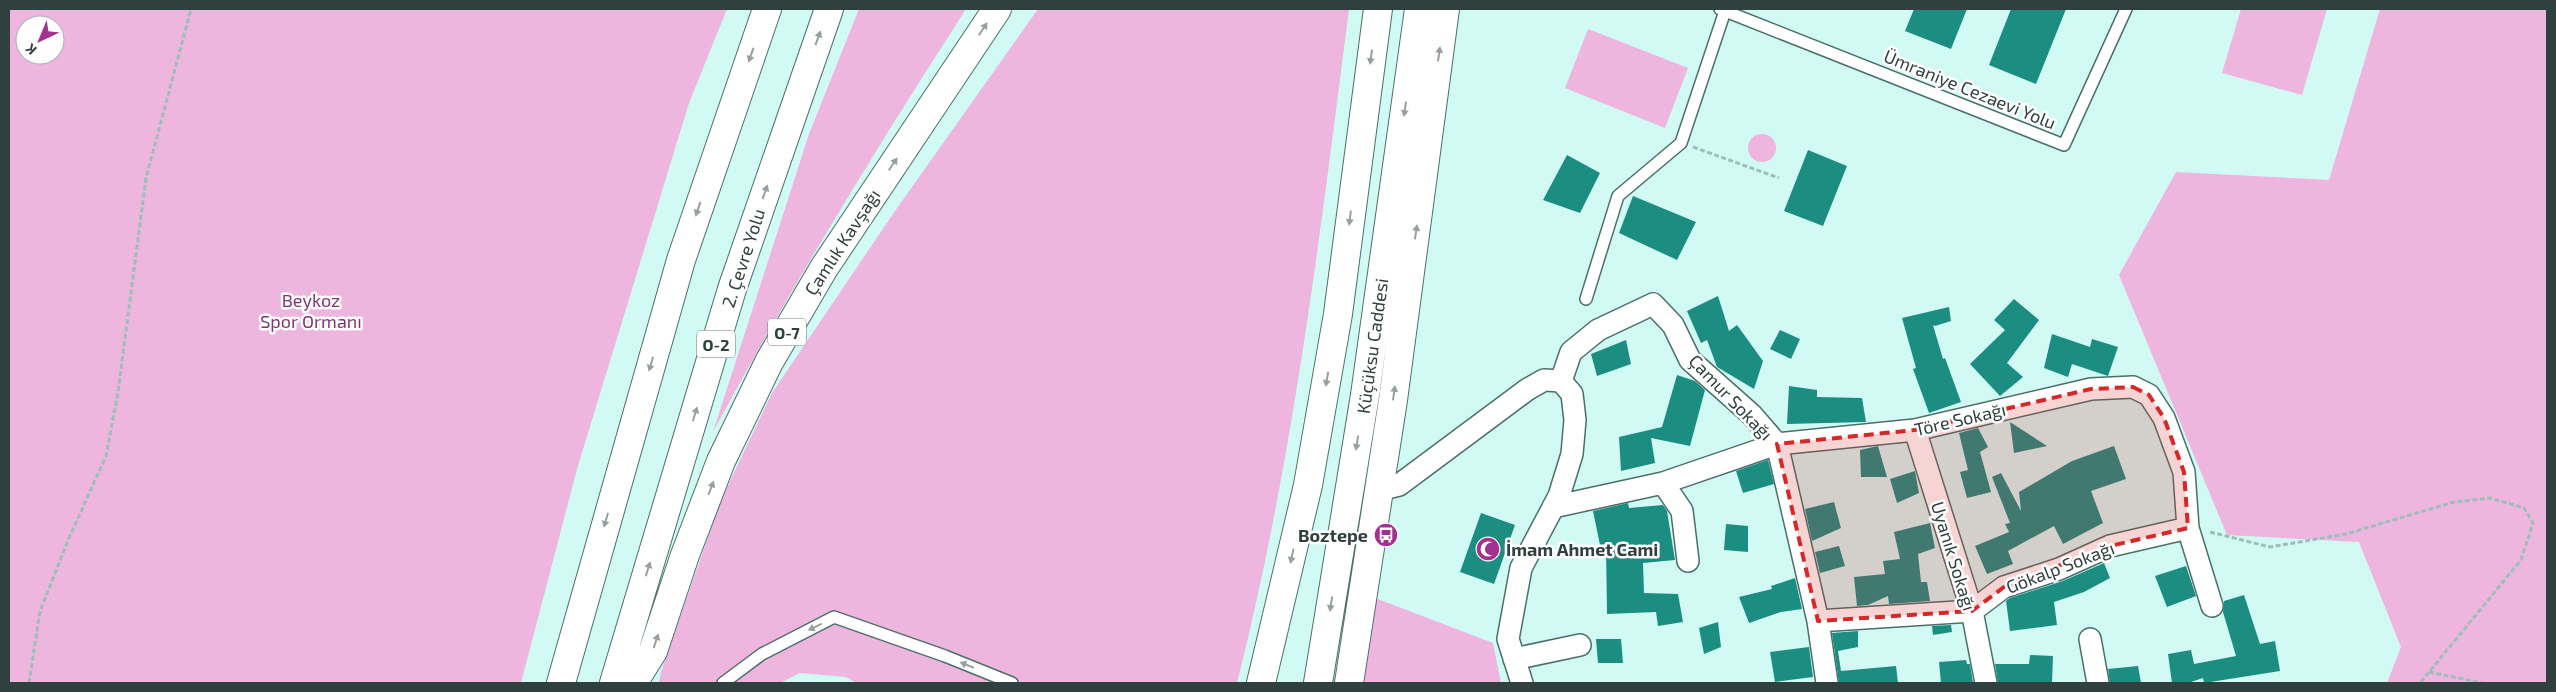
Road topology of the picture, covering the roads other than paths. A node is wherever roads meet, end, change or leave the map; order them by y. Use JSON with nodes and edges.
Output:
{"nodes":[{"id":1,"x":767,"y":9,"type":"edge"},
{"id":2,"x":828,"y":9,"type":"edge"},
{"id":3,"x":997,"y":9,"type":"edge"},
{"id":4,"x":1378,"y":9,"type":"edge"},
{"id":5,"x":1419,"y":9,"type":"edge"},
{"id":6,"x":1446,"y":9,"type":"edge"},
{"id":7,"x":2126,"y":9,"type":"edge"},
{"id":8,"x":1722,"y":10,"type":"edge"},
{"id":9,"x":1586,"y":299,"type":"dead end"},
{"id":10,"x":1561,"y":381,"type":"junction"},
{"id":11,"x":1914,"y":430,"type":"junction"},
{"id":12,"x":1777,"y":444,"type":"junction"},
{"id":13,"x":1663,"y":483,"type":"junction"},
{"id":14,"x":1350,"y":487,"type":"junction"},
{"id":15,"x":1379,"y":490,"type":"junction"},
{"id":16,"x":1553,"y":507,"type":"junction"},
{"id":17,"x":2188,"y":528,"type":"junction"},
{"id":18,"x":1688,"y":561,"type":"dead end"},
{"id":19,"x":1284,"y":594,"type":"junction"},
{"id":20,"x":2212,"y":606,"type":"dead end"},
{"id":21,"x":1972,"y":610,"type":"junction"},
{"id":22,"x":1818,"y":621,"type":"junction"},
{"id":23,"x":1327,"y":630,"type":"junction"},
{"id":24,"x":2090,"y":639,"type":"dead end"},
{"id":25,"x":1580,"y":645,"type":"dead end"},
{"id":26,"x":1514,"y":659,"type":"junction"},
{"id":27,"x":561,"y":683,"type":"edge"},
{"id":28,"x":614,"y":683,"type":"edge"},
{"id":29,"x":633,"y":683,"type":"edge"},
{"id":30,"x":722,"y":683,"type":"edge"},
{"id":31,"x":1012,"y":683,"type":"edge"},
{"id":32,"x":1261,"y":683,"type":"edge"},
{"id":33,"x":1269,"y":683,"type":"edge"},
{"id":34,"x":1305,"y":683,"type":"edge"},
{"id":35,"x":1318,"y":683,"type":"edge"},
{"id":36,"x":1349,"y":683,"type":"edge"},
{"id":37,"x":1522,"y":683,"type":"edge"},
{"id":38,"x":1827,"y":683,"type":"edge"},
{"id":39,"x":1986,"y":683,"type":"edge"},
{"id":40,"x":2098,"y":683,"type":"edge"}],
"edges":[{"from":1,"to":27,"type":"main road","one_way":true},
{"from":28,"to":2,"type":"main road","name":"2. Çevre Yolu","number":"O-2","one_way":true},
{"from":29,"to":3,"type":"main road","name":"Çamlık Kavşağı","number":"O-7","one_way":true},
{"from":4,"to":19,"type":"main road","one_way":true},
{"from":5,"to":14,"type":"main road","name":"Küçüksu Caddesi","one_way":true},
{"from":15,"to":6,"type":"main road","name":"Küçüksu Caddesi","one_way":true},
{"from":7,"to":8,"type":"lane","name":"Ümraniye Cezaevi Yolu"},
{"from":8,"to":9,"type":"lane","name":"Ümraniye Cezaevi Yolu"},
{"from":10,"to":12,"type":"street","name":"Çamur Sokağı"},
{"from":10,"to":15,"type":"street"},
{"from":10,"to":16,"type":"street"},
{"from":11,"to":12,"type":"street","name":"Töre Sokağı"},
{"from":11,"to":17,"type":"street","name":"Töre Sokağı"},
{"from":11,"to":21,"type":"street","name":"Uyanık Sokağı"},
{"from":12,"to":13,"type":"street","name":"Töre Sokağı"},
{"from":12,"to":22,"type":"street","name":"Çamur Sokağı"},
{"from":13,"to":16,"type":"street","name":"Töre Sokağı"},
{"from":13,"to":18,"type":"street"},
{"from":14,"to":15,"type":"main road"},
{"from":14,"to":23,"type":"main road","name":"Küçüksu Caddesi","one_way":true},
{"from":15,"to":36,"type":"main road","name":"Küçüksu Caddesi"},
{"from":16,"to":26,"type":"street"},
{"from":17,"to":20,"type":"street","name":"Töre Sokağı"},
{"from":17,"to":21,"type":"street","name":"Gökalp Sokağı"},
{"from":19,"to":32,"type":"main road"},
{"from":19,"to":33,"type":"main road"},
{"from":21,"to":22,"type":"street"},
{"from":21,"to":39,"type":"street","name":"Uyanık Sokağı"},
{"from":22,"to":38,"type":"street","name":"Çamur Sokağı"},
{"from":23,"to":34,"type":"street"},
{"from":23,"to":35,"type":"main road","name":"Küçüksu Caddesi"},
{"from":24,"to":40,"type":"street"},
{"from":25,"to":26,"type":"street"},
{"from":26,"to":37,"type":"street"},
{"from":31,"to":30,"type":"lane","one_way":true}]}
